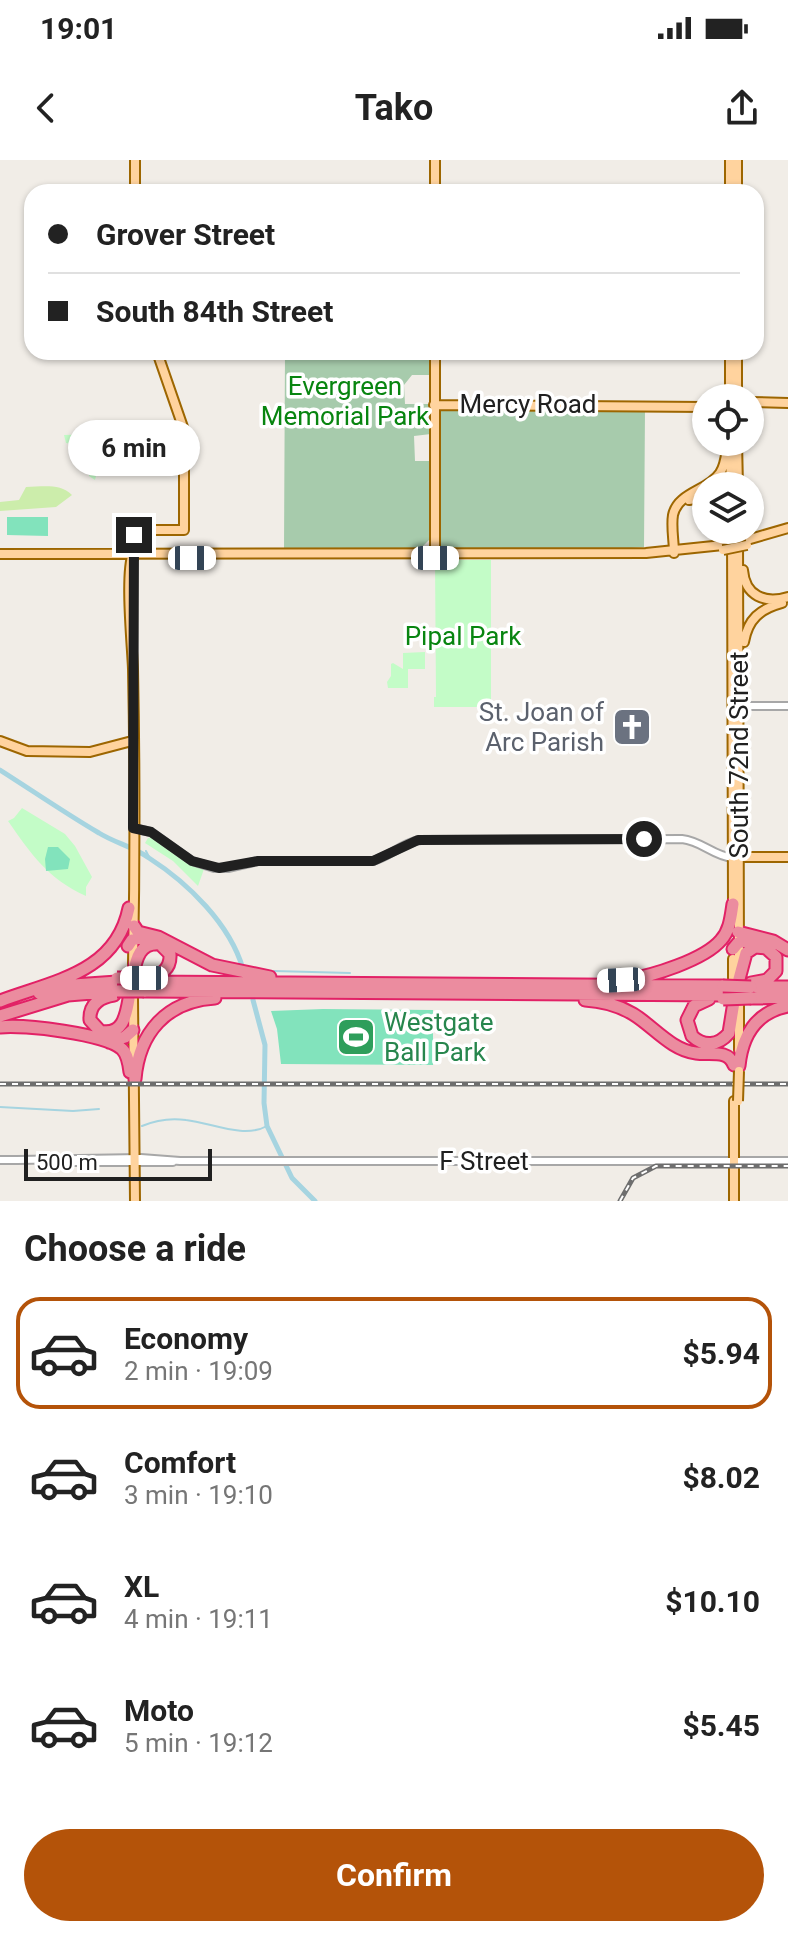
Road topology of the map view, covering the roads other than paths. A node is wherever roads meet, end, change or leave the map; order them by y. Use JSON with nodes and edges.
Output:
{"nodes":[{"id":1,"x":135,"y":160,"type":"edge"},
{"id":2,"x":435,"y":160,"type":"edge"},
{"id":3,"x":730,"y":160,"type":"edge"},
{"id":4,"x":737,"y":160,"type":"edge"},
{"id":5,"x":135,"y":184,"type":"edge"},
{"id":6,"x":435,"y":184,"type":"edge"},
{"id":7,"x":730,"y":184,"type":"edge"},
{"id":8,"x":737,"y":184,"type":"edge"},
{"id":9,"x":160,"y":360,"type":"edge"},
{"id":10,"x":435,"y":360,"type":"edge"},
{"id":11,"x":730,"y":360,"type":"edge"},
{"id":12,"x":737,"y":360,"type":"edge"},
{"id":13,"x":730,"y":384,"type":"edge"},
{"id":14,"x":737,"y":384,"type":"edge"},
{"id":15,"x":692,"y":404,"type":"edge"},
{"id":16,"x":764,"y":404,"type":"edge"},
{"id":17,"x":788,"y":404,"type":"edge"},
{"id":18,"x":434,"y":405,"type":"junction"},
{"id":19,"x":726,"y":456,"type":"edge"},
{"id":20,"x":692,"y":500,"type":"edge"},
{"id":21,"x":788,"y":530,"type":"edge"},
{"id":22,"x":734,"y":544,"type":"edge"},
{"id":23,"x":736,"y":544,"type":"edge"},
{"id":24,"x":738,"y":544,"type":"edge"},
{"id":25,"x":676,"y":554,"type":"junction"},
{"id":26,"x":0,"y":556,"type":"edge"},
{"id":27,"x":133,"y":556,"type":"junction"},
{"id":28,"x":435,"y":556,"type":"junction"},
{"id":29,"x":147,"y":558,"type":"junction"},
{"id":30,"x":134,"y":575,"type":"junction"},
{"id":31,"x":788,"y":599,"type":"edge"},
{"id":32,"x":132,"y":633,"type":"junction"},
{"id":33,"x":740,"y":670,"type":"junction"},
{"id":34,"x":737,"y":706,"type":"junction"},
{"id":35,"x":788,"y":706,"type":"edge"},
{"id":36,"x":0,"y":741,"type":"edge"},
{"id":37,"x":132,"y":741,"type":"junction"},
{"id":38,"x":133,"y":832,"type":"junction"},
{"id":39,"x":735,"y":856,"type":"junction"},
{"id":40,"x":788,"y":857,"type":"edge"},
{"id":41,"x":133,"y":864,"type":"junction"},
{"id":42,"x":733,"y":904,"type":"junction"},
{"id":43,"x":129,"y":908,"type":"junction"},
{"id":44,"x":132,"y":937,"type":"junction"},
{"id":45,"x":737,"y":941,"type":"junction"},
{"id":46,"x":788,"y":950,"type":"edge"},
{"id":47,"x":504,"y":984,"type":"junction"},
{"id":48,"x":131,"y":986,"type":"junction"},
{"id":49,"x":266,"y":987,"type":"junction"},
{"id":50,"x":788,"y":987,"type":"edge"},
{"id":51,"x":230,"y":991,"type":"junction"},
{"id":52,"x":737,"y":991,"type":"junction"},
{"id":53,"x":484,"y":994,"type":"junction"},
{"id":54,"x":788,"y":996,"type":"edge"},
{"id":55,"x":0,"y":1004,"type":"edge"},
{"id":56,"x":788,"y":1006,"type":"edge"},
{"id":57,"x":0,"y":1016,"type":"edge"},
{"id":58,"x":0,"y":1027,"type":"edge"},
{"id":59,"x":131,"y":1032,"type":"junction"},
{"id":60,"x":100,"y":1041,"type":"junction"},
{"id":61,"x":736,"y":1044,"type":"junction"},
{"id":62,"x":690,"y":1052,"type":"junction"},
{"id":63,"x":736,"y":1068,"type":"junction"},
{"id":64,"x":132,"y":1076,"type":"junction"},
{"id":65,"x":0,"y":1160,"type":"edge"},
{"id":66,"x":133,"y":1161,"type":"junction"},
{"id":67,"x":736,"y":1161,"type":"junction"},
{"id":68,"x":788,"y":1161,"type":"edge"},
{"id":69,"x":132,"y":1201,"type":"edge"},
{"id":70,"x":737,"y":1201,"type":"edge"}],
"edges":[{"from":1,"to":5,"type":"main road"},
{"from":2,"to":6,"type":"main road"},
{"from":3,"to":7,"type":"main road"},
{"from":4,"to":8,"type":"main road"},
{"from":9,"to":27,"type":"main road"},
{"from":10,"to":18,"type":"main road"},
{"from":11,"to":13,"type":"main road"},
{"from":12,"to":14,"type":"main road"},
{"from":15,"to":18,"type":"main road","name":"Mercy Road"},
{"from":16,"to":17,"type":"main road"},
{"from":18,"to":28,"type":"main road"},
{"from":19,"to":25,"type":"main road"},
{"from":20,"to":25,"type":"main road"},
{"from":21,"to":25,"type":"main road","bridge":true},
{"from":22,"to":34,"type":"main road","name":"South 72nd Street"},
{"from":23,"to":33,"type":"main road","name":"South 72nd Street"},
{"from":24,"to":31,"type":"main road"},
{"from":25,"to":28,"type":"main road"},
{"from":26,"to":27,"type":"main road"},
{"from":27,"to":28,"type":"main road"},
{"from":27,"to":29,"type":"main road"},
{"from":27,"to":30,"type":"main road"},
{"from":27,"to":32,"type":"main road"},
{"from":28,"to":29,"type":"main road"},
{"from":29,"to":30,"type":"main road"},
{"from":30,"to":32,"type":"main road"},
{"from":31,"to":33,"type":"main road"},
{"from":32,"to":37,"type":"main road"},
{"from":33,"to":34,"type":"main road","name":"South 72nd Street"},
{"from":34,"to":35,"type":"street"},
{"from":34,"to":39,"type":"main road","name":"South 72nd Street"},
{"from":36,"to":37,"type":"main road"},
{"from":37,"to":38,"type":"main road"},
{"from":38,"to":39,"type":"street"},
{"from":38,"to":41,"type":"main road"},
{"from":39,"to":40,"type":"main road"},
{"from":39,"to":42,"type":"main road","name":"South 72nd Street"},
{"from":39,"to":45,"type":"main road","name":"South 72nd Street"},
{"from":41,"to":43,"type":"main road"},
{"from":41,"to":44,"type":"main road"},
{"from":42,"to":45,"type":"main road","name":"South 72nd Street"},
{"from":42,"to":47,"type":"highway"},
{"from":43,"to":44,"type":"main road"},
{"from":43,"to":55,"type":"highway"},
{"from":44,"to":48,"type":"main road"},
{"from":44,"to":49,"type":"highway"},
{"from":45,"to":46,"type":"highway"},
{"from":45,"to":52,"type":"main road","name":"South 72nd Street"},
{"from":47,"to":49,"type":"highway"},
{"from":47,"to":52,"type":"highway"},
{"from":48,"to":51,"type":"highway"},
{"from":48,"to":55,"type":"highway"},
{"from":48,"to":57,"type":"highway"},
{"from":48,"to":59,"type":"main road"},
{"from":49,"to":51,"type":"highway"},
{"from":49,"to":53,"type":"highway"},
{"from":50,"to":52,"type":"highway"},
{"from":51,"to":64,"type":"highway"},
{"from":52,"to":53,"type":"highway"},
{"from":52,"to":54,"type":"highway"},
{"from":52,"to":61,"type":"main road","name":"South 72nd Street"},
{"from":53,"to":62,"type":"highway"},
{"from":56,"to":63,"type":"highway"},
{"from":58,"to":60,"type":"highway"},
{"from":59,"to":60,"type":"highway"},
{"from":59,"to":64,"type":"main road"},
{"from":60,"to":64,"type":"highway"},
{"from":61,"to":62,"type":"highway"},
{"from":61,"to":63,"type":"main road","name":"South 72nd Street"},
{"from":62,"to":63,"type":"highway"},
{"from":63,"to":67,"type":"main road","name":"South 72nd Street","bridge":true},
{"from":64,"to":66,"type":"main road"},
{"from":65,"to":66,"type":"street","name":"F Street"},
{"from":66,"to":67,"type":"street","name":"F Street"},
{"from":66,"to":69,"type":"main road"},
{"from":67,"to":68,"type":"street","name":"F Street"},
{"from":67,"to":70,"type":"main road","name":"South 72nd Street"}]}
